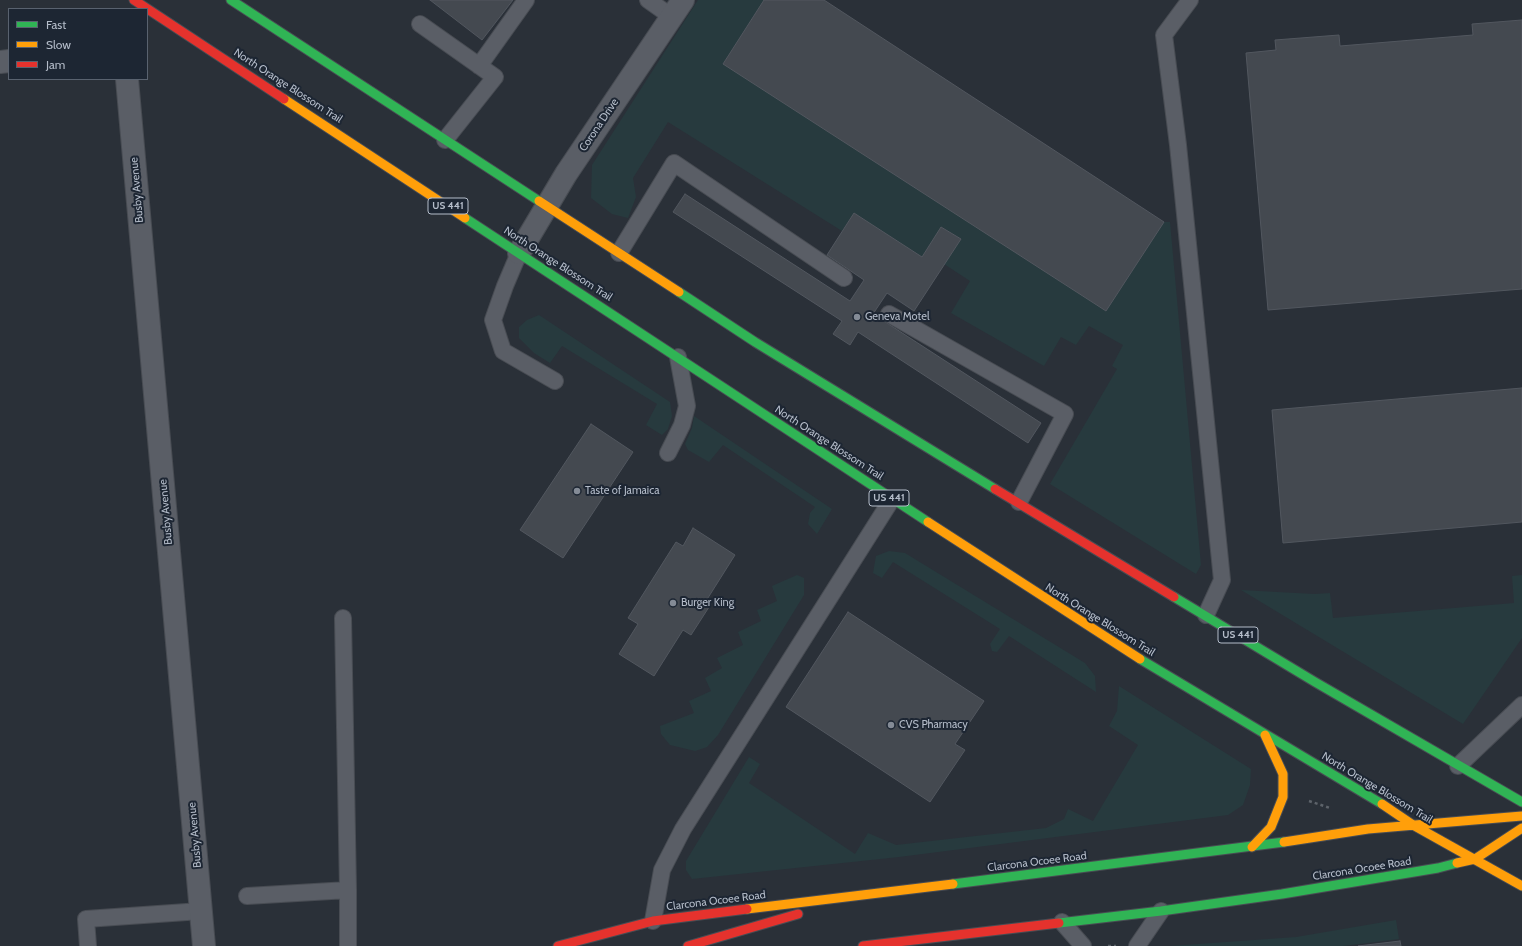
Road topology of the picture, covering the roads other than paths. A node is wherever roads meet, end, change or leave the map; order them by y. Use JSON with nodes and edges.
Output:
{"nodes":[{"id":1,"x":231,"y":0,"type":"edge"},
{"id":2,"x":526,"y":0,"type":"edge"},
{"id":3,"x":648,"y":0,"type":"edge"},
{"id":4,"x":1190,"y":0,"type":"edge"},
{"id":5,"x":147,"y":6,"type":"edge"},
{"id":6,"x":677,"y":9,"type":"edge"},
{"id":7,"x":420,"y":24,"type":"dead end"},
{"id":8,"x":479,"y":66,"type":"junction"},
{"id":9,"x":127,"y":80,"type":"edge"},
{"id":10,"x":445,"y":140,"type":"junction"},
{"id":11,"x":546,"y":206,"type":"junction"},
{"id":12,"x":519,"y":253,"type":"junction"},
{"id":13,"x":619,"y":253,"type":"junction"},
{"id":14,"x":844,"y":278,"type":"dead end"},
{"id":15,"x":889,"y":314,"type":"dead end"},
{"id":16,"x":678,"y":357,"type":"junction"},
{"id":17,"x":555,"y":381,"type":"dead end"},
{"id":18,"x":668,"y":452,"type":"dead end"},
{"id":19,"x":892,"y":499,"type":"junction"},
{"id":20,"x":1019,"y":502,"type":"junction"},
{"id":21,"x":1206,"y":615,"type":"junction"},
{"id":22,"x":343,"y":618,"type":"dead end"},
{"id":23,"x":1522,"y":704,"type":"edge"},
{"id":24,"x":1265,"y":735,"type":"junction"},
{"id":25,"x":1458,"y":766,"type":"junction"},
{"id":26,"x":1522,"y":802,"type":"edge"},
{"id":27,"x":1522,"y":816,"type":"edge"},
{"id":28,"x":1413,"y":825,"type":"junction"},
{"id":29,"x":1522,"y":828,"type":"edge"},
{"id":30,"x":1252,"y":847,"type":"junction"},
{"id":31,"x":1475,"y":859,"type":"junction"},
{"id":32,"x":1522,"y":886,"type":"edge"},
{"id":33,"x":348,"y":890,"type":"junction"},
{"id":34,"x":247,"y":896,"type":"dead end"},
{"id":35,"x":864,"y":896,"type":"junction"},
{"id":36,"x":1161,"y":910,"type":"junction"},
{"id":37,"x":201,"y":911,"type":"junction"},
{"id":38,"x":653,"y":921,"type":"junction"},
{"id":39,"x":1062,"y":922,"type":"junction"},
{"id":40,"x":88,"y":946,"type":"edge"},
{"id":41,"x":204,"y":946,"type":"edge"},
{"id":42,"x":348,"y":946,"type":"edge"},
{"id":43,"x":558,"y":946,"type":"edge"},
{"id":44,"x":688,"y":946,"type":"edge"},
{"id":45,"x":863,"y":946,"type":"edge"},
{"id":46,"x":1083,"y":946,"type":"edge"},
{"id":47,"x":1138,"y":946,"type":"edge"}],
"edges":[{"from":1,"to":10,"type":"main road","number":"US 441"},
{"from":2,"to":8,"type":"lane"},
{"from":3,"to":6,"type":"lane"},
{"from":4,"to":21,"type":"lane"},
{"from":5,"to":12,"type":"main road","name":"North Orange Blossom Trail","number":"US 441"},
{"from":6,"to":11,"type":"street","name":"Corona Drive"},
{"from":7,"to":8,"type":"lane"},
{"from":8,"to":10,"type":"lane"},
{"from":9,"to":37,"type":"street","name":"Busby Avenue"},
{"from":10,"to":11,"type":"main road","number":"US 441"},
{"from":11,"to":12,"type":"street","name":"Corona Drive"},
{"from":11,"to":13,"type":"main road","number":"US 441"},
{"from":12,"to":16,"type":"main road","name":"North Orange Blossom Trail","number":"US 441"},
{"from":12,"to":17,"type":"lane"},
{"from":13,"to":14,"type":"lane"},
{"from":13,"to":20,"type":"main road","number":"US 441"},
{"from":15,"to":20,"type":"lane"},
{"from":16,"to":18,"type":"lane"},
{"from":16,"to":19,"type":"main road","name":"North Orange Blossom Trail","number":"US 441"},
{"from":19,"to":24,"type":"main road","name":"North Orange Blossom Trail","number":"US 441"},
{"from":19,"to":38,"type":"lane"},
{"from":20,"to":21,"type":"main road","number":"US 441"},
{"from":21,"to":25,"type":"main road","number":"US 441"},
{"from":22,"to":33,"type":"lane"},
{"from":23,"to":25,"type":"lane"},
{"from":24,"to":28,"type":"main road","name":"North Orange Blossom Trail","number":"US 441"},
{"from":24,"to":30,"type":"main road"},
{"from":25,"to":26,"type":"main road","number":"US 441"},
{"from":27,"to":28,"type":"main road","name":"Clarcona Ocoee Road"},
{"from":28,"to":30,"type":"main road","name":"Clarcona Ocoee Road"},
{"from":28,"to":31,"type":"main road","name":"North Orange Blossom Trail","number":"US 441"},
{"from":29,"to":31,"type":"main road","name":"Clarcona Ocoee Road"},
{"from":30,"to":35,"type":"main road","name":"Clarcona Ocoee Road"},
{"from":31,"to":32,"type":"main road","name":"North Orange Blossom Trail","number":"US 441"},
{"from":31,"to":36,"type":"main road","name":"Clarcona Ocoee Road"},
{"from":33,"to":34,"type":"lane"},
{"from":33,"to":42,"type":"lane"},
{"from":35,"to":38,"type":"main road","name":"Clarcona Ocoee Road"},
{"from":35,"to":44,"type":"main road"},
{"from":36,"to":39,"type":"main road","name":"Clarcona Ocoee Road"},
{"from":36,"to":47,"type":"lane"},
{"from":37,"to":40,"type":"lane"},
{"from":37,"to":41,"type":"street","name":"Busby Avenue"},
{"from":38,"to":43,"type":"main road","name":"Clarcona Ocoee Road"},
{"from":39,"to":45,"type":"main road","name":"Clarcona Ocoee Road"},
{"from":39,"to":46,"type":"lane"}]}
